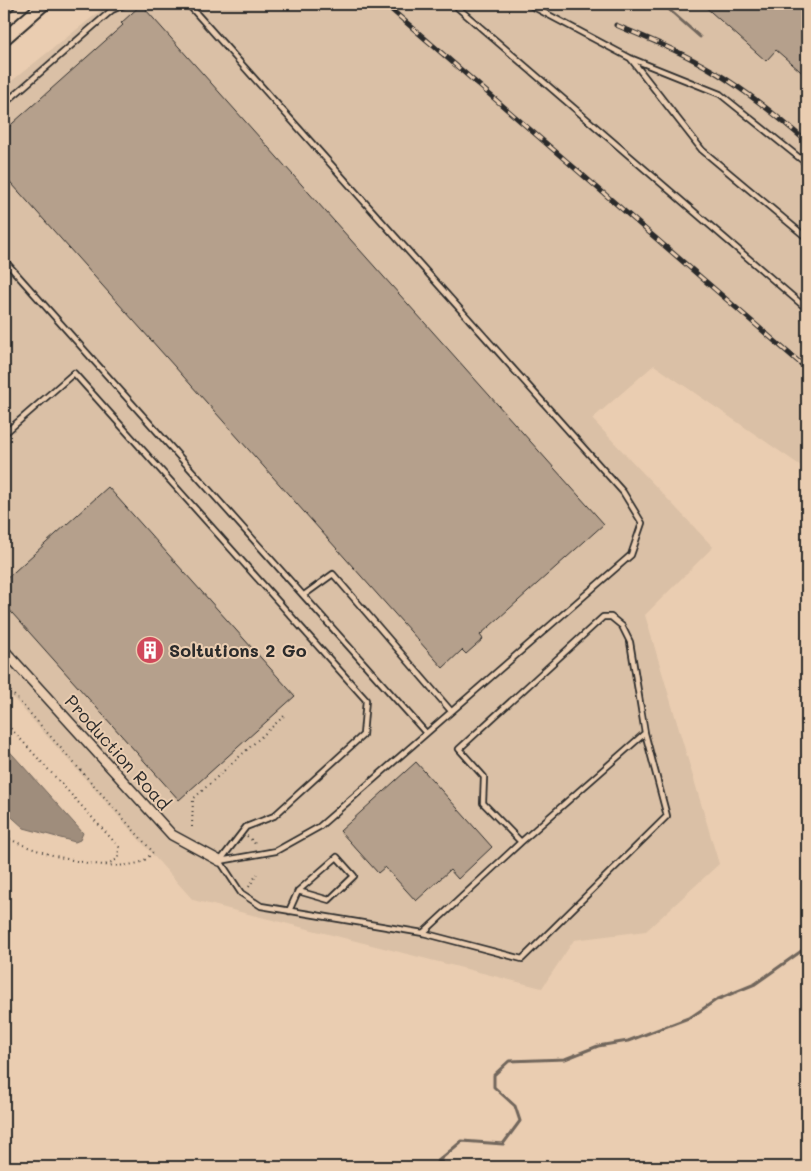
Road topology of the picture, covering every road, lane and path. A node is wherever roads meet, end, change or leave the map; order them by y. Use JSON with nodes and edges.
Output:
{"nodes":[{"id":1,"x":9,"y":4,"type":"edge"},
{"id":2,"x":44,"y":4,"type":"edge"},
{"id":3,"x":126,"y":4,"type":"edge"},
{"id":4,"x":188,"y":4,"type":"edge"},
{"id":5,"x":459,"y":4,"type":"edge"},
{"id":6,"x":528,"y":4,"type":"edge"},
{"id":7,"x":4,"y":8,"type":"edge"},
{"id":8,"x":4,"y":39,"type":"edge"},
{"id":9,"x":630,"y":58,"type":"junction"},
{"id":10,"x":4,"y":104,"type":"edge"},
{"id":11,"x":807,"y":164,"type":"edge"},
{"id":12,"x":807,"y":238,"type":"edge"},
{"id":13,"x":4,"y":260,"type":"edge"},
{"id":14,"x":807,"y":309,"type":"edge"},
{"id":15,"x":4,"y":434,"type":"edge"},
{"id":16,"x":304,"y":595,"type":"junction"},
{"id":17,"x":4,"y":650,"type":"edge"},
{"id":18,"x":4,"y":684,"type":"edge"},
{"id":19,"x":452,"y":711,"type":"junction"},
{"id":20,"x":284,"y":716,"type":"dead end"},
{"id":21,"x":4,"y":721,"type":"edge"},
{"id":22,"x":426,"y":733,"type":"junction"},
{"id":23,"x":644,"y":733,"type":"junction"},
{"id":24,"x":192,"y":827,"type":"dead end"},
{"id":25,"x":4,"y":836,"type":"edge"},
{"id":26,"x":247,"y":836,"type":"dead end"},
{"id":27,"x":521,"y":842,"type":"junction"},
{"id":28,"x":258,"y":850,"type":"dead end"},
{"id":29,"x":220,"y":861,"type":"junction"},
{"id":30,"x":102,"y":866,"type":"junction"},
{"id":31,"x":257,"y":874,"type":"dead end"},
{"id":32,"x":249,"y":887,"type":"dead end"},
{"id":33,"x":298,"y":891,"type":"junction"},
{"id":34,"x":289,"y":911,"type":"junction"},
{"id":35,"x":423,"y":934,"type":"junction"}],
"edges":[{"from":1,"to":7,"type":"main road"},
{"from":2,"to":8,"type":"main road"},
{"from":3,"to":10,"type":"lane"},
{"from":4,"to":19,"type":"lane"},
{"from":5,"to":14,"type":"lane"},
{"from":6,"to":9,"type":"lane"},
{"from":9,"to":11,"type":"lane"},
{"from":9,"to":12,"type":"lane"},
{"from":13,"to":16,"type":"lane"},
{"from":15,"to":29,"type":"lane"},
{"from":16,"to":19,"type":"lane"},
{"from":16,"to":22,"type":"lane"},
{"from":17,"to":29,"type":"street","name":"Production Road"},
{"from":18,"to":30,"type":"path"},
{"from":19,"to":22,"type":"lane"},
{"from":20,"to":24,"type":"path"},
{"from":21,"to":30,"type":"path"},
{"from":22,"to":29,"type":"lane"},
{"from":23,"to":27,"type":"lane"},
{"from":23,"to":27,"type":"lane"},
{"from":23,"to":35,"type":"lane"},
{"from":25,"to":30,"type":"path"},
{"from":26,"to":28,"type":"path"},
{"from":27,"to":35,"type":"lane"},
{"from":29,"to":34,"type":"lane"},
{"from":31,"to":32,"type":"path"},
{"from":33,"to":33,"type":"lane"},
{"from":33,"to":34,"type":"lane"},
{"from":34,"to":35,"type":"lane"}]}
